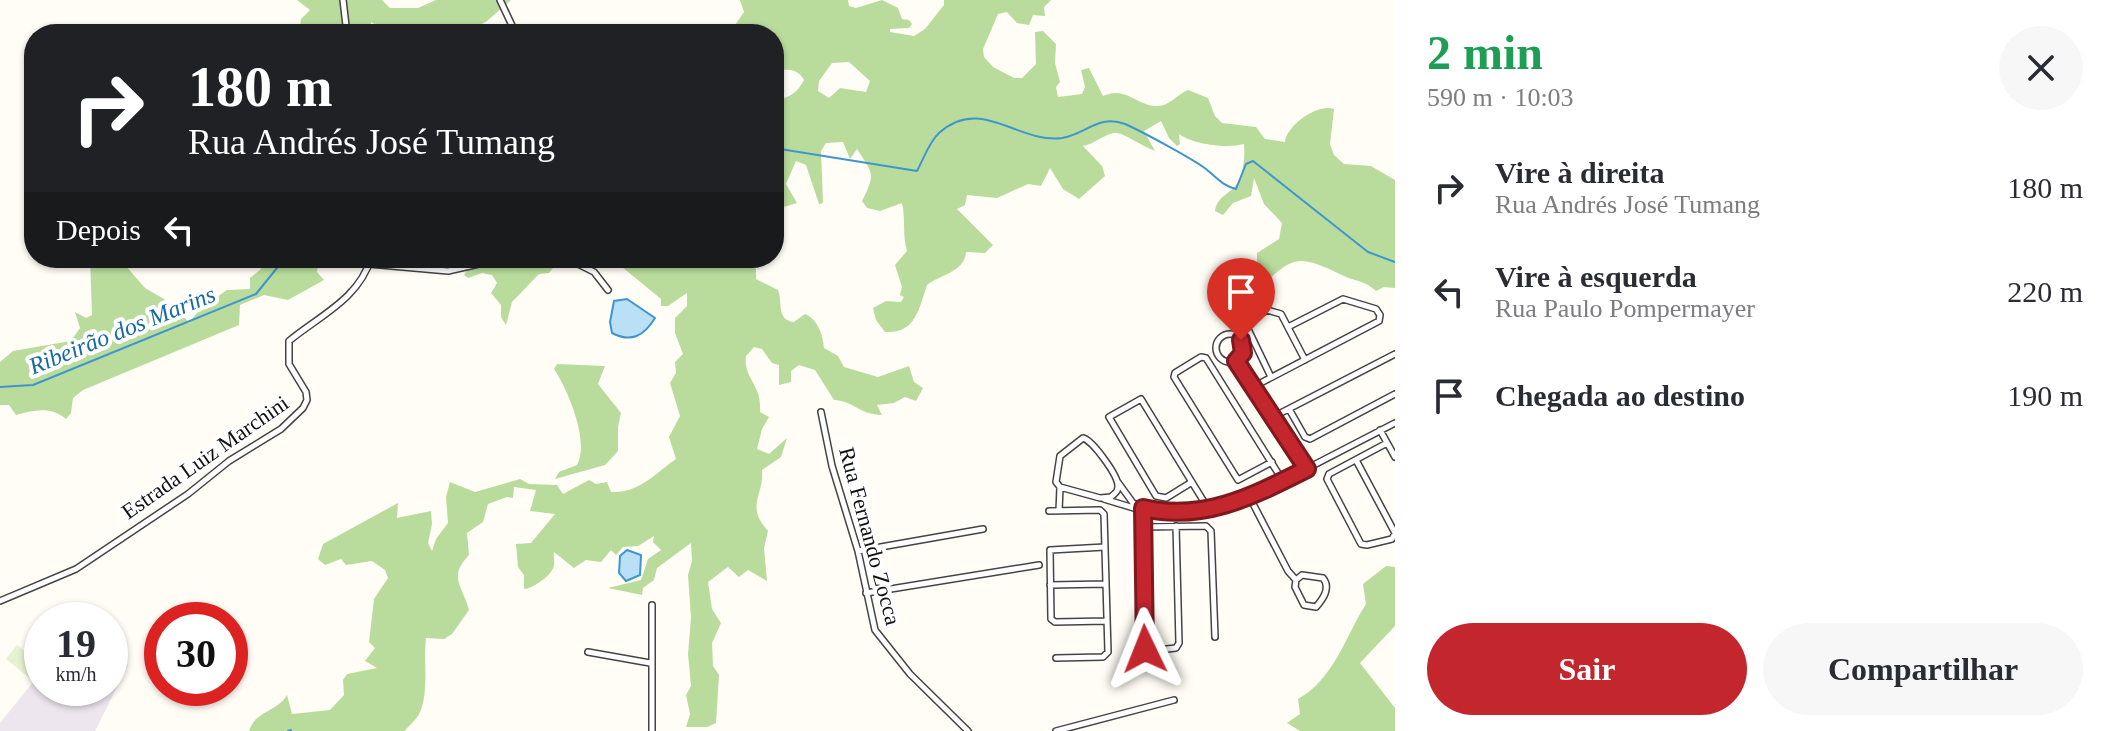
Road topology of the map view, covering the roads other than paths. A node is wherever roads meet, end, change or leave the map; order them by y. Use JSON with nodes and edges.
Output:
{"nodes":[{"id":1,"x":343,"y":0,"type":"edge"},
{"id":2,"x":500,"y":0,"type":"edge"},
{"id":3,"x":346,"y":24,"type":"edge"},
{"id":4,"x":511,"y":24,"type":"edge"},
{"id":5,"x":366,"y":268,"type":"edge"},
{"id":6,"x":425,"y":268,"type":"edge"},
{"id":7,"x":461,"y":268,"type":"edge"},
{"id":8,"x":586,"y":268,"type":"edge"},
{"id":9,"x":608,"y":290,"type":"dead end"},
{"id":10,"x":1288,"y":327,"type":"junction"},
{"id":11,"x":1395,"y":354,"type":"edge"},
{"id":12,"x":1305,"y":360,"type":"junction"},
{"id":13,"x":1236,"y":361,"type":"junction"},
{"id":14,"x":1271,"y":377,"type":"junction"},
{"id":15,"x":1253,"y":387,"type":"junction"},
{"id":16,"x":1395,"y":394,"type":"edge"},
{"id":17,"x":1289,"y":409,"type":"junction"},
{"id":18,"x":821,"y":412,"type":"dead end"},
{"id":19,"x":1273,"y":417,"type":"junction"},
{"id":20,"x":1395,"y":423,"type":"edge"},
{"id":21,"x":1380,"y":430,"type":"junction"},
{"id":22,"x":1387,"y":443,"type":"junction"},
{"id":23,"x":1395,"y":457,"type":"edge"},
{"id":24,"x":1356,"y":460,"type":"junction"},
{"id":25,"x":1272,"y":462,"type":"junction"},
{"id":26,"x":1307,"y":469,"type":"junction"},
{"id":27,"x":1117,"y":481,"type":"junction"},
{"id":28,"x":1283,"y":481,"type":"junction"},
{"id":29,"x":1192,"y":482,"type":"junction"},
{"id":30,"x":1060,"y":487,"type":"junction"},
{"id":31,"x":1250,"y":498,"type":"junction"},
{"id":32,"x":1104,"y":499,"type":"junction"},
{"id":33,"x":1143,"y":508,"type":"junction"},
{"id":34,"x":1209,"y":510,"type":"junction"},
{"id":35,"x":1049,"y":511,"type":"dead end"},
{"id":36,"x":1059,"y":511,"type":"junction"},
{"id":37,"x":1176,"y":526,"type":"junction"},
{"id":38,"x":1142,"y":527,"type":"junction"},
{"id":39,"x":983,"y":529,"type":"dead end"},
{"id":40,"x":1105,"y":547,"type":"junction"},
{"id":41,"x":858,"y":551,"type":"junction"},
{"id":42,"x":1039,"y":565,"type":"dead end"},
{"id":43,"x":1296,"y":580,"type":"junction"},
{"id":44,"x":1106,"y":584,"type":"junction"},
{"id":45,"x":1050,"y":585,"type":"junction"},
{"id":46,"x":866,"y":593,"type":"junction"},
{"id":47,"x":0,"y":601,"type":"edge"},
{"id":48,"x":652,"y":605,"type":"dead end"},
{"id":49,"x":1107,"y":621,"type":"junction"},
{"id":50,"x":1215,"y":637,"type":"dead end"},
{"id":51,"x":588,"y":652,"type":"dead end"},
{"id":52,"x":1056,"y":658,"type":"dead end"},
{"id":53,"x":650,"y":663,"type":"junction"},
{"id":54,"x":1174,"y":700,"type":"dead end"},
{"id":55,"x":652,"y":731,"type":"edge"},
{"id":56,"x":968,"y":731,"type":"edge"},
{"id":57,"x":1056,"y":731,"type":"edge"}],
"edges":[{"from":1,"to":3,"type":"street"},
{"from":2,"to":4,"type":"street"},
{"from":5,"to":47,"type":"street","name":"Estrada Luiz Marchini"},
{"from":6,"to":7,"type":"street"},
{"from":8,"to":9,"type":"street"},
{"from":10,"to":12,"type":"street"},
{"from":10,"to":12,"type":"street"},
{"from":10,"to":14,"type":"street"},
{"from":11,"to":17,"type":"street"},
{"from":12,"to":14,"type":"street"},
{"from":13,"to":13,"type":"street"},
{"from":13,"to":15,"type":"street"},
{"from":14,"to":15,"type":"street"},
{"from":15,"to":19,"type":"street"},
{"from":16,"to":17,"type":"street"},
{"from":17,"to":19,"type":"street"},
{"from":18,"to":41,"type":"street","name":"Rua Fernando Zocca"},
{"from":19,"to":26,"type":"street"},
{"from":20,"to":21,"type":"street"},
{"from":21,"to":22,"type":"street"},
{"from":21,"to":26,"type":"street"},
{"from":22,"to":23,"type":"street"},
{"from":22,"to":24,"type":"street"},
{"from":24,"to":24,"type":"street"},
{"from":25,"to":25,"type":"street"},
{"from":25,"to":28,"type":"street"},
{"from":26,"to":28,"type":"street"},
{"from":27,"to":30,"type":"street"},
{"from":27,"to":32,"type":"street"},
{"from":27,"to":33,"type":"street"},
{"from":28,"to":31,"type":"street"},
{"from":29,"to":29,"type":"street"},
{"from":29,"to":34,"type":"street"},
{"from":30,"to":32,"type":"street"},
{"from":30,"to":36,"type":"street"},
{"from":31,"to":34,"type":"street"},
{"from":31,"to":43,"type":"street"},
{"from":32,"to":33,"type":"street"},
{"from":33,"to":34,"type":"street"},
{"from":33,"to":38,"type":"street"},
{"from":35,"to":36,"type":"street"},
{"from":36,"to":40,"type":"street"},
{"from":37,"to":38,"type":"street"},
{"from":37,"to":38,"type":"street"},
{"from":37,"to":50,"type":"street"},
{"from":39,"to":41,"type":"street"},
{"from":40,"to":44,"type":"street"},
{"from":40,"to":45,"type":"street"},
{"from":41,"to":46,"type":"street","name":"Rua Fernando Zocca"},
{"from":42,"to":46,"type":"street"},
{"from":43,"to":43,"type":"street"},
{"from":44,"to":45,"type":"street"},
{"from":44,"to":49,"type":"street"},
{"from":45,"to":49,"type":"street"},
{"from":46,"to":56,"type":"street","name":"Rua Fernando Zocca"},
{"from":48,"to":53,"type":"street"},
{"from":49,"to":52,"type":"street"},
{"from":51,"to":53,"type":"street"},
{"from":53,"to":55,"type":"street"},
{"from":54,"to":57,"type":"street"}]}
